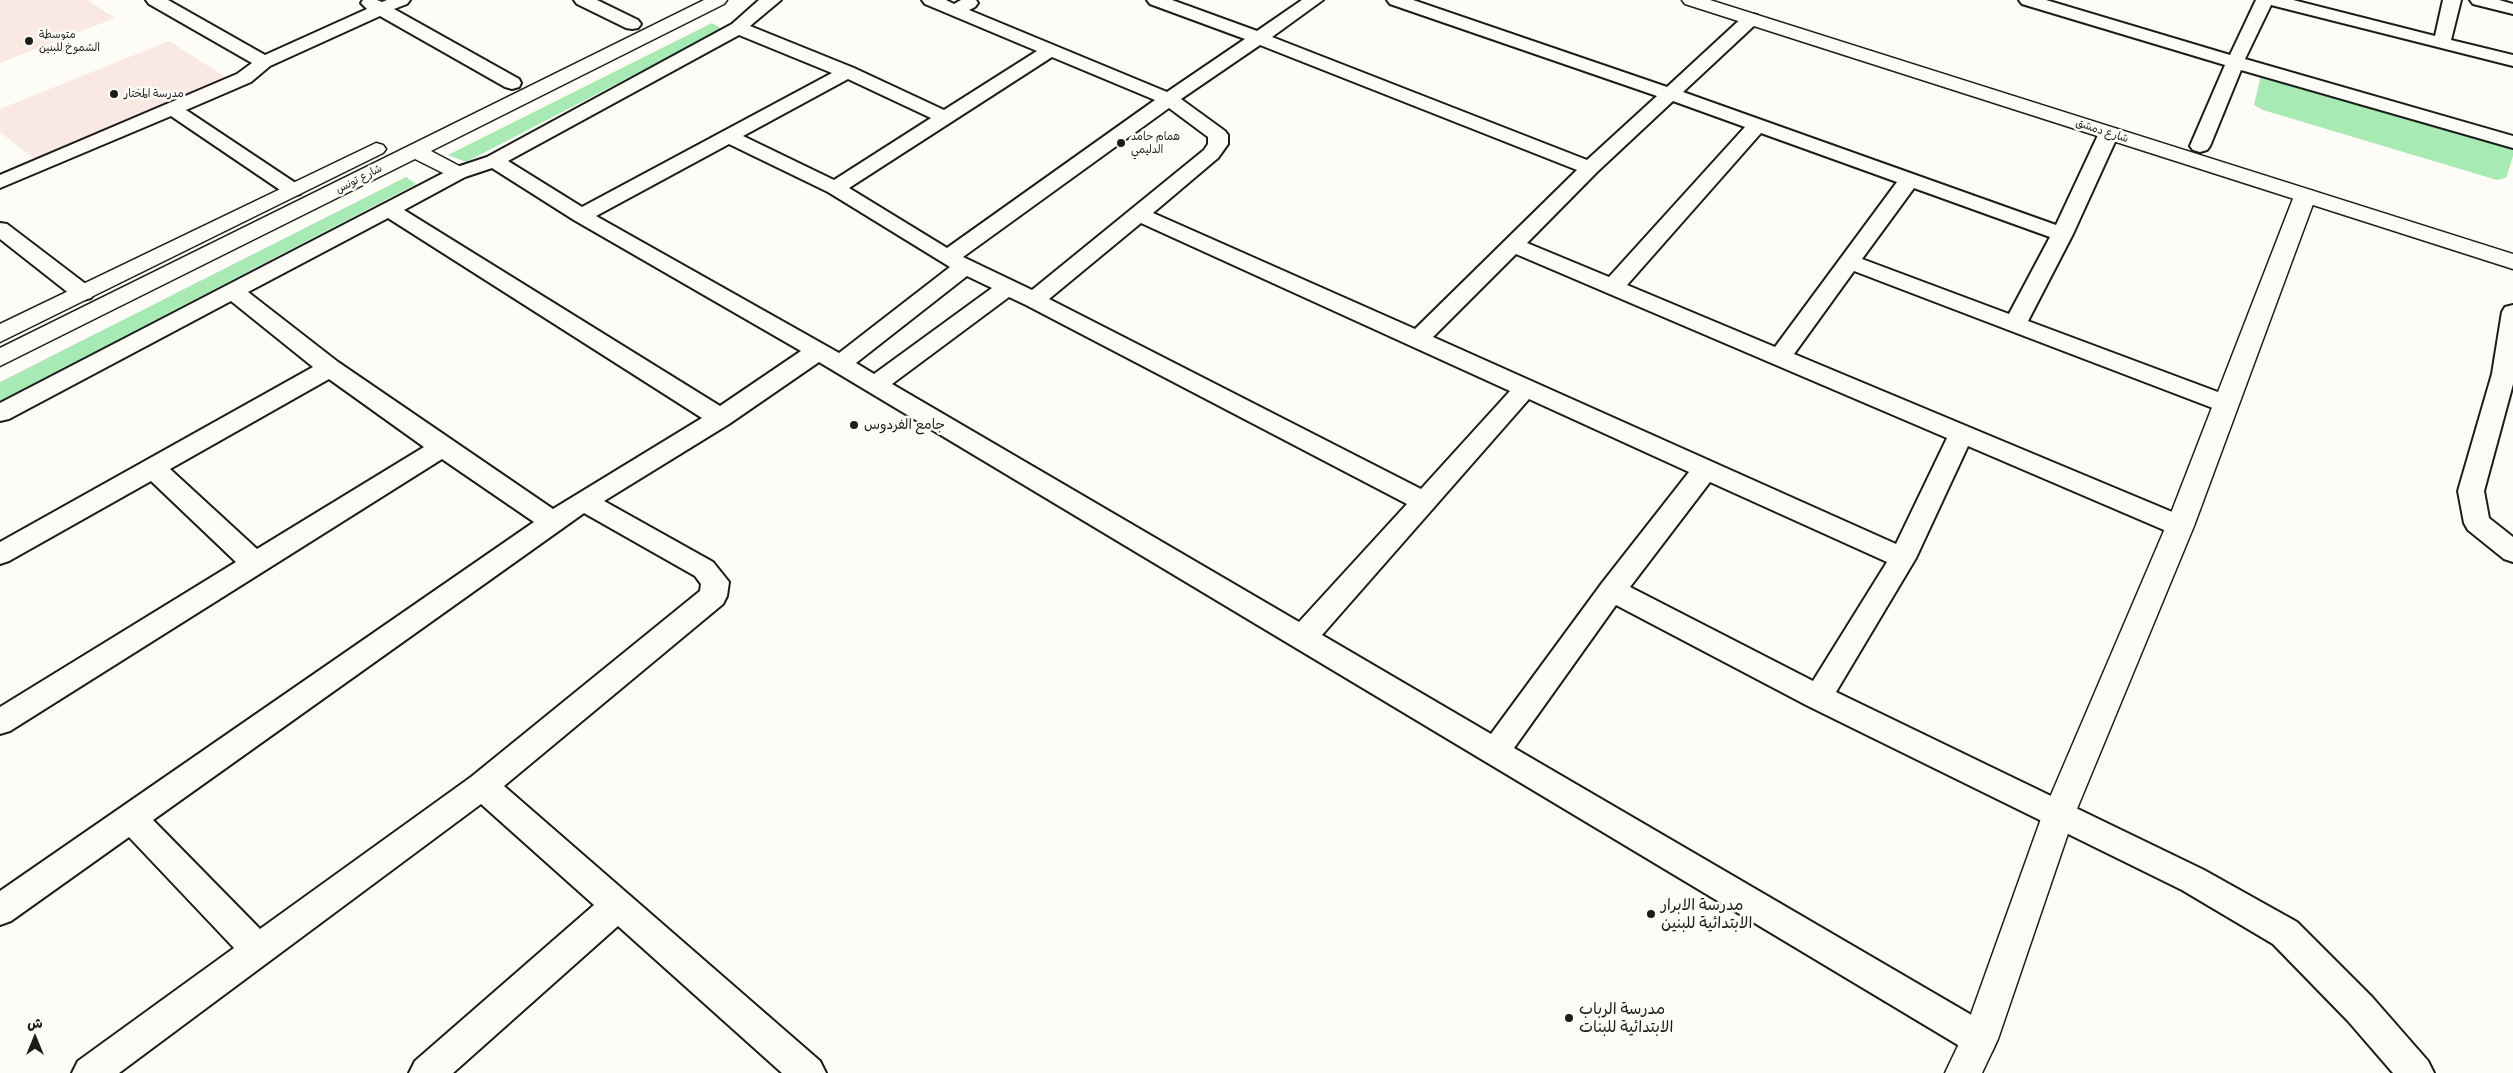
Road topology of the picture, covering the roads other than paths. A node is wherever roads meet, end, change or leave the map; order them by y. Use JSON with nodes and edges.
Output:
{"nodes":[{"id":1,"x":155,"y":0,"type":"edge"},
{"id":2,"x":402,"y":0,"type":"edge"},
{"id":3,"x":583,"y":0,"type":"edge"},
{"id":4,"x":680,"y":0,"type":"edge"},
{"id":5,"x":718,"y":0,"type":"edge"},
{"id":6,"x":772,"y":0,"type":"edge"},
{"id":7,"x":931,"y":0,"type":"edge"},
{"id":8,"x":974,"y":0,"type":"edge"},
{"id":9,"x":1156,"y":0,"type":"edge"},
{"id":10,"x":1314,"y":0,"type":"edge"},
{"id":11,"x":1396,"y":0,"type":"edge"},
{"id":12,"x":1690,"y":0,"type":"edge"},
{"id":13,"x":2028,"y":0,"type":"edge"},
{"id":14,"x":2090,"y":0,"type":"edge"},
{"id":15,"x":2266,"y":0,"type":"edge"},
{"id":16,"x":2272,"y":0,"type":"edge"},
{"id":17,"x":2452,"y":0,"type":"edge"},
{"id":18,"x":2479,"y":0,"type":"edge"},
{"id":19,"x":373,"y":5,"type":"edge"},
{"id":20,"x":2513,"y":8,"type":"edge"},
{"id":21,"x":1748,"y":9,"type":"edge"},
{"id":22,"x":954,"y":10,"type":"junction"},
{"id":23,"x":2081,"y":16,"type":"junction"},
{"id":24,"x":632,"y":24,"type":"junction"},
{"id":25,"x":738,"y":28,"type":"junction"},
{"id":26,"x":1259,"y":38,"type":"junction"},
{"id":27,"x":2442,"y":42,"type":"junction"},
{"id":28,"x":1051,"y":50,"type":"junction"},
{"id":29,"x":2513,"y":61,"type":"edge"},
{"id":30,"x":264,"y":62,"type":"junction"},
{"id":31,"x":2234,"y":62,"type":"junction"},
{"id":32,"x":847,"y":72,"type":"junction"},
{"id":33,"x":512,"y":82,"type":"junction"},
{"id":34,"x":1670,"y":94,"type":"junction"},
{"id":35,"x":1169,"y":100,"type":"junction"},
{"id":36,"x":174,"y":110,"type":"junction"},
{"id":37,"x":946,"y":118,"type":"junction"},
{"id":38,"x":1757,"y":126,"type":"junction"},
{"id":39,"x":2109,"y":133,"type":"junction"},
{"id":40,"x":730,"y":137,"type":"junction"},
{"id":41,"x":2513,"y":142,"type":"edge"},
{"id":42,"x":2200,"y":146,"type":"junction"},
{"id":43,"x":415,"y":151,"type":"junction"},
{"id":44,"x":494,"y":161,"type":"junction"},
{"id":45,"x":1590,"y":168,"type":"junction"},
{"id":46,"x":458,"y":173,"type":"junction"},
{"id":47,"x":1909,"y":180,"type":"junction"},
{"id":48,"x":0,"y":182,"type":"edge"},
{"id":49,"x":835,"y":188,"type":"junction"},
{"id":50,"x":293,"y":190,"type":"junction"},
{"id":51,"x":2305,"y":196,"type":"junction"},
{"id":52,"x":388,"y":209,"type":"junction"},
{"id":53,"x":1139,"y":214,"type":"junction"},
{"id":54,"x":581,"y":216,"type":"junction"},
{"id":55,"x":2062,"y":234,"type":"junction"},
{"id":56,"x":3,"y":235,"type":"edge"},
{"id":57,"x":196,"y":238,"type":"junction"},
{"id":58,"x":1514,"y":245,"type":"junction"},
{"id":59,"x":2513,"y":246,"type":"edge"},
{"id":60,"x":213,"y":252,"type":"junction"},
{"id":61,"x":957,"y":262,"type":"junction"},
{"id":62,"x":1849,"y":262,"type":"junction"},
{"id":63,"x":2513,"y":262,"type":"edge"},
{"id":64,"x":1008,"y":287,"type":"junction"},
{"id":65,"x":1613,"y":287,"type":"junction"},
{"id":66,"x":232,"y":291,"type":"junction"},
{"id":67,"x":83,"y":293,"type":"junction"},
{"id":68,"x":1034,"y":300,"type":"junction"},
{"id":69,"x":2513,"y":312,"type":"edge"},
{"id":70,"x":2015,"y":324,"type":"junction"},
{"id":71,"x":0,"y":334,"type":"edge"},
{"id":72,"x":1419,"y":338,"type":"junction"},
{"id":73,"x":829,"y":357,"type":"junction"},
{"id":74,"x":1780,"y":357,"type":"junction"},
{"id":75,"x":0,"y":358,"type":"edge"},
{"id":76,"x":330,"y":368,"type":"junction"},
{"id":77,"x":875,"y":385,"type":"junction"},
{"id":78,"x":1528,"y":388,"type":"junction"},
{"id":79,"x":2507,"y":388,"type":"edge"},
{"id":80,"x":2226,"y":404,"type":"junction"},
{"id":81,"x":0,"y":413,"type":"edge"},
{"id":82,"x":720,"y":418,"type":"junction"},
{"id":83,"x":1961,"y":434,"type":"junction"},
{"id":84,"x":442,"y":447,"type":"junction"},
{"id":85,"x":153,"y":468,"type":"junction"},
{"id":86,"x":1706,"y":469,"type":"junction"},
{"id":87,"x":583,"y":501,"type":"junction"},
{"id":88,"x":1424,"y":502,"type":"junction"},
{"id":89,"x":554,"y":522,"type":"junction"},
{"id":90,"x":2180,"y":526,"type":"junction"},
{"id":91,"x":2513,"y":552,"type":"edge"},
{"id":92,"x":0,"y":554,"type":"edge"},
{"id":93,"x":1903,"y":558,"type":"junction"},
{"id":94,"x":255,"y":563,"type":"junction"},
{"id":95,"x":1612,"y":590,"type":"junction"},
{"id":96,"x":1303,"y":637,"type":"junction"},
{"id":97,"x":1818,"y":697,"type":"junction"},
{"id":98,"x":0,"y":722,"type":"edge"},
{"id":99,"x":1495,"y":751,"type":"junction"},
{"id":100,"x":482,"y":786,"type":"junction"},
{"id":101,"x":2058,"y":816,"type":"junction"},
{"id":102,"x":131,"y":818,"type":"junction"},
{"id":103,"x":618,"y":906,"type":"junction"},
{"id":104,"x":0,"y":910,"type":"edge"},
{"id":105,"x":258,"y":950,"type":"junction"},
{"id":106,"x":1980,"y":1039,"type":"junction"},
{"id":107,"x":803,"y":1071,"type":"edge"},
{"id":108,"x":90,"y":1073,"type":"edge"},
{"id":109,"x":427,"y":1073,"type":"edge"},
{"id":110,"x":1963,"y":1073,"type":"edge"},
{"id":111,"x":2416,"y":1073,"type":"edge"}],
"edges":[{"from":1,"to":30,"type":"street"},
{"from":2,"to":19,"type":"street"},
{"from":3,"to":24,"type":"street"},
{"from":4,"to":24,"type":"street","name":"شارع تونس"},
{"from":5,"to":43,"type":"street","name":"شارع تونس"},
{"from":6,"to":25,"type":"street"},
{"from":7,"to":22,"type":"street"},
{"from":8,"to":22,"type":"street"},
{"from":9,"to":26,"type":"street"},
{"from":10,"to":26,"type":"street"},
{"from":11,"to":34,"type":"street"},
{"from":12,"to":21,"type":"street","name":"شارع دمشق"},
{"from":13,"to":23,"type":"street"},
{"from":14,"to":23,"type":"street"},
{"from":15,"to":31,"type":"street"},
{"from":16,"to":27,"type":"street"},
{"from":17,"to":27,"type":"street"},
{"from":18,"to":20,"type":"street"},
{"from":19,"to":30,"type":"street"},
{"from":19,"to":33,"type":"street"},
{"from":21,"to":34,"type":"street"},
{"from":21,"to":39,"type":"street","name":"شارع دمشق"},
{"from":21,"to":42,"type":"street","name":"شارع دمشق"},
{"from":22,"to":28,"type":"street"},
{"from":23,"to":31,"type":"street"},
{"from":24,"to":33,"type":"street","name":"شارع تونس"},
{"from":25,"to":32,"type":"street"},
{"from":25,"to":44,"type":"street"},
{"from":26,"to":35,"type":"street"},
{"from":26,"to":45,"type":"street"},
{"from":27,"to":29,"type":"street"},
{"from":28,"to":35,"type":"street"},
{"from":28,"to":37,"type":"street"},
{"from":30,"to":36,"type":"street"},
{"from":31,"to":41,"type":"street"},
{"from":31,"to":42,"type":"street"},
{"from":32,"to":37,"type":"street"},
{"from":32,"to":40,"type":"street"},
{"from":33,"to":50,"type":"street","name":"شارع تونس"},
{"from":34,"to":38,"type":"street"},
{"from":34,"to":45,"type":"street"},
{"from":35,"to":53,"type":"street"},
{"from":35,"to":61,"type":"street"},
{"from":36,"to":48,"type":"street"},
{"from":36,"to":50,"type":"street"},
{"from":37,"to":49,"type":"street"},
{"from":38,"to":47,"type":"street"},
{"from":38,"to":65,"type":"street"},
{"from":39,"to":51,"type":"street","name":"شارع دمشق"},
{"from":39,"to":55,"type":"street"},
{"from":40,"to":49,"type":"street"},
{"from":40,"to":54,"type":"street"},
{"from":42,"to":59,"type":"street","name":"شارع دمشق"},
{"from":43,"to":46,"type":"street"},
{"from":43,"to":60,"type":"street","name":"شارع تونس"},
{"from":44,"to":46,"type":"street"},
{"from":44,"to":54,"type":"street"},
{"from":45,"to":58,"type":"street"},
{"from":46,"to":52,"type":"street"},
{"from":47,"to":55,"type":"street"},
{"from":47,"to":62,"type":"street"},
{"from":49,"to":61,"type":"street"},
{"from":50,"to":57,"type":"street","name":"شارع تونس"},
{"from":51,"to":63,"type":"street","name":"شارع دمشق"},
{"from":51,"to":80,"type":"street"},
{"from":52,"to":66,"type":"street"},
{"from":52,"to":82,"type":"street"},
{"from":53,"to":68,"type":"street"},
{"from":53,"to":72,"type":"street"},
{"from":54,"to":73,"type":"street"},
{"from":55,"to":70,"type":"street"},
{"from":56,"to":67,"type":"street"},
{"from":57,"to":60,"type":"street"},
{"from":57,"to":67,"type":"street","name":"شارع تونس"},
{"from":58,"to":65,"type":"street"},
{"from":58,"to":72,"type":"street"},
{"from":60,"to":75,"type":"street","name":"شارع تونس"},
{"from":61,"to":64,"type":"street"},
{"from":61,"to":73,"type":"street"},
{"from":62,"to":70,"type":"street"},
{"from":62,"to":74,"type":"street"},
{"from":64,"to":68,"type":"street"},
{"from":64,"to":77,"type":"street"},
{"from":65,"to":74,"type":"street"},
{"from":66,"to":76,"type":"street"},
{"from":66,"to":81,"type":"street"},
{"from":67,"to":71,"type":"street","name":"شارع تونس"},
{"from":68,"to":88,"type":"street"},
{"from":69,"to":79,"type":"street"},
{"from":70,"to":80,"type":"street"},
{"from":72,"to":78,"type":"street"},
{"from":73,"to":77,"type":"street"},
{"from":73,"to":82,"type":"street"},
{"from":74,"to":83,"type":"street"},
{"from":76,"to":84,"type":"street"},
{"from":76,"to":85,"type":"street"},
{"from":77,"to":96,"type":"street"},
{"from":78,"to":86,"type":"street"},
{"from":78,"to":88,"type":"street"},
{"from":79,"to":91,"type":"street"},
{"from":80,"to":90,"type":"street"},
{"from":82,"to":87,"type":"street"},
{"from":83,"to":90,"type":"street"},
{"from":83,"to":93,"type":"street"},
{"from":84,"to":89,"type":"street"},
{"from":84,"to":94,"type":"street"},
{"from":85,"to":92,"type":"street"},
{"from":85,"to":94,"type":"street"},
{"from":86,"to":93,"type":"street"},
{"from":86,"to":95,"type":"street"},
{"from":87,"to":89,"type":"street"},
{"from":87,"to":100,"type":"street"},
{"from":88,"to":96,"type":"street"},
{"from":89,"to":102,"type":"street"},
{"from":90,"to":101,"type":"street"},
{"from":93,"to":97,"type":"street"},
{"from":94,"to":98,"type":"street"},
{"from":95,"to":97,"type":"street"},
{"from":95,"to":99,"type":"street"},
{"from":96,"to":99,"type":"street"},
{"from":97,"to":101,"type":"street"},
{"from":99,"to":106,"type":"street"},
{"from":100,"to":103,"type":"street"},
{"from":100,"to":105,"type":"street"},
{"from":101,"to":106,"type":"street"},
{"from":101,"to":111,"type":"street"},
{"from":102,"to":104,"type":"street"},
{"from":102,"to":105,"type":"street"},
{"from":103,"to":107,"type":"street"},
{"from":103,"to":109,"type":"street"},
{"from":105,"to":108,"type":"street"},
{"from":106,"to":110,"type":"street"}]}
